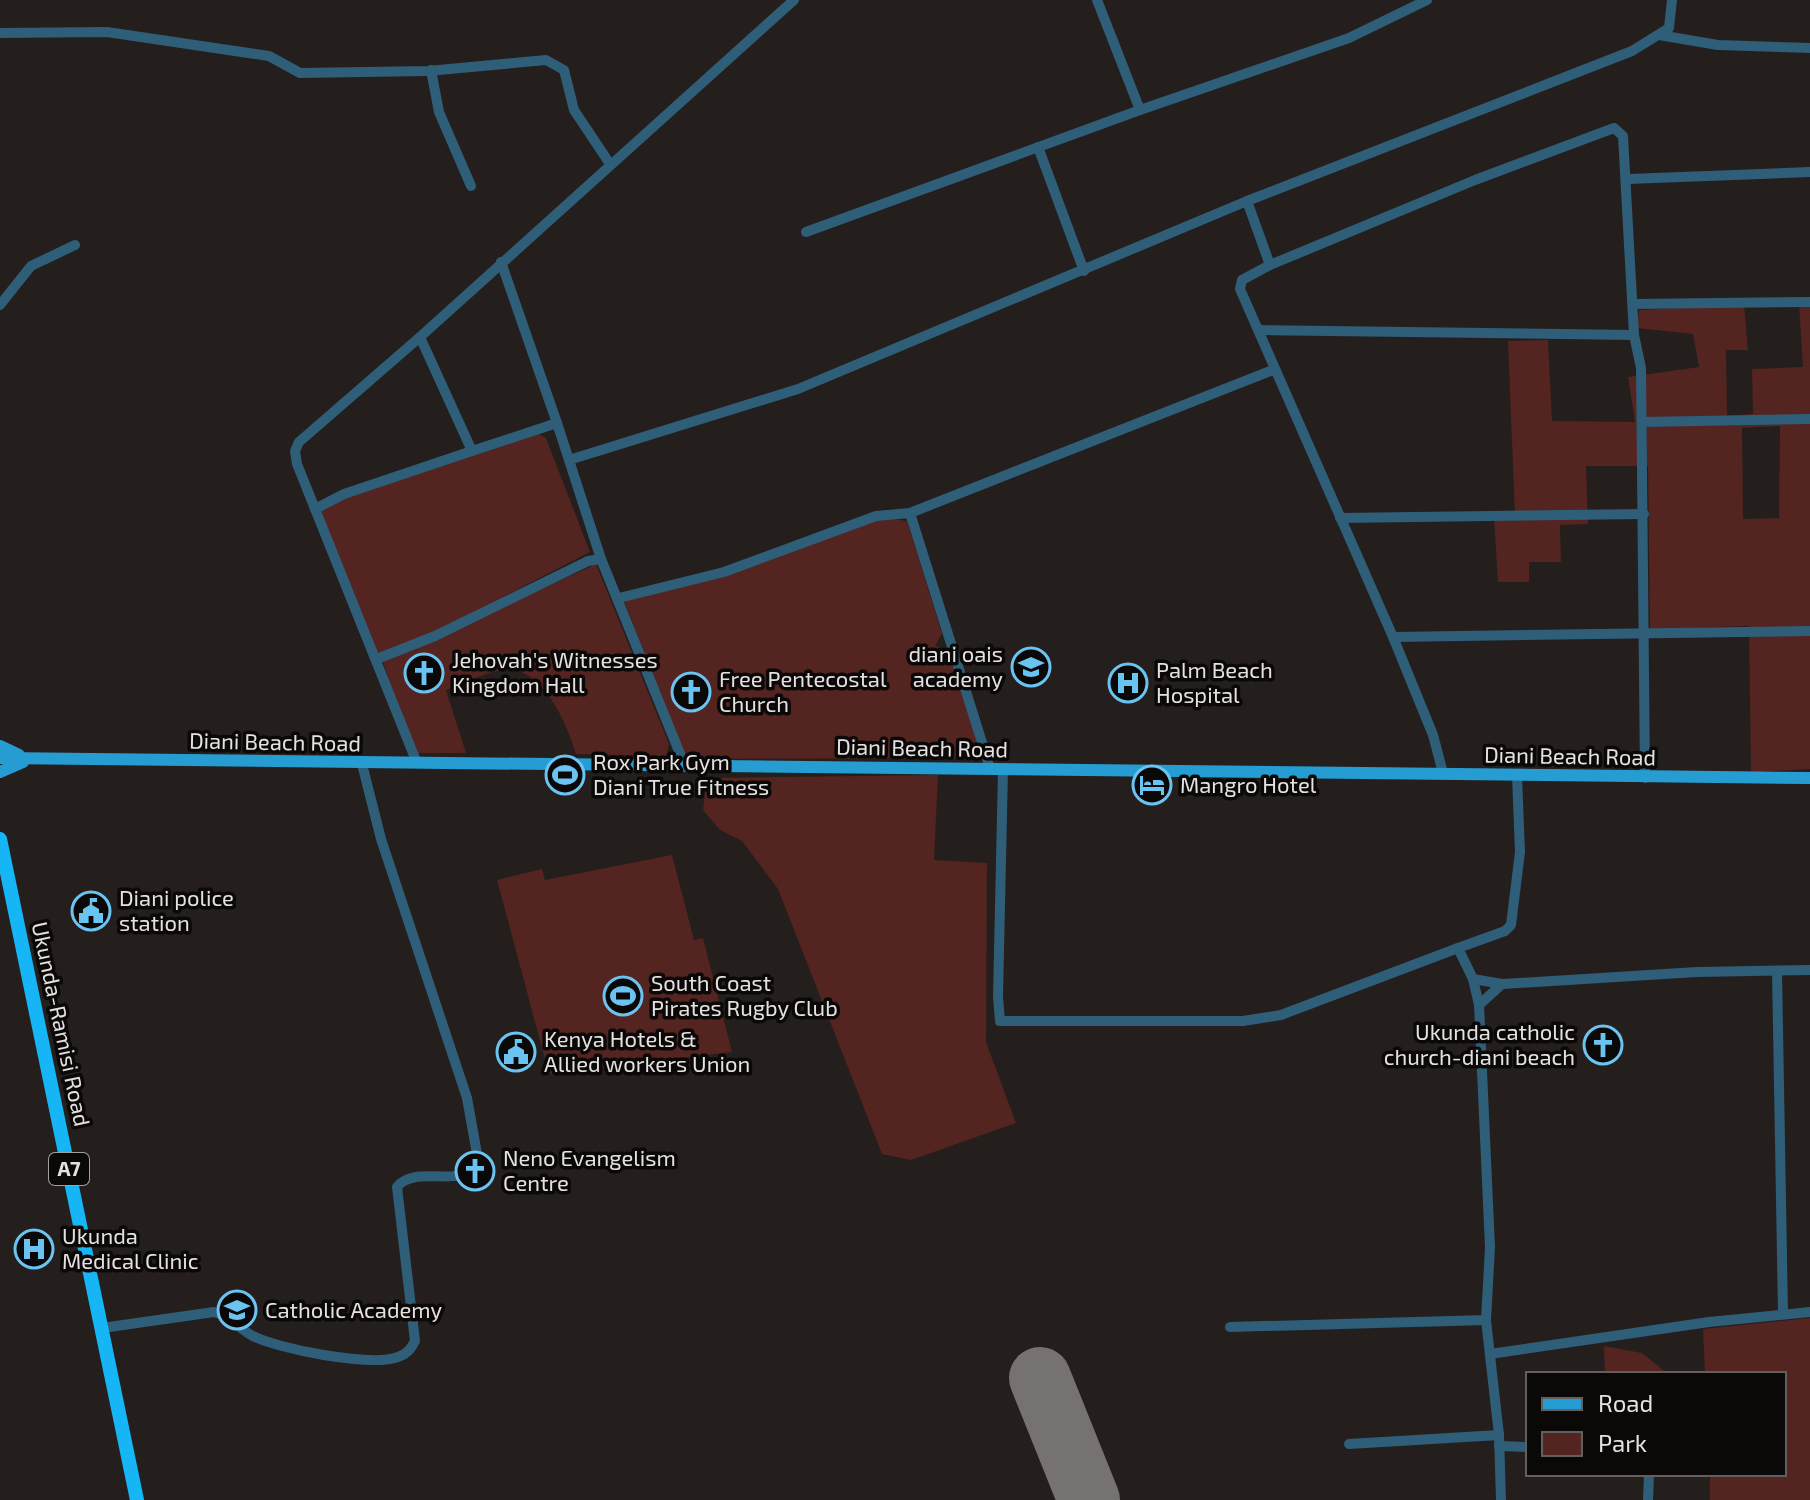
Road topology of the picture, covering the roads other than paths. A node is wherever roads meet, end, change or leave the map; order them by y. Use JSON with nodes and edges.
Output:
{"nodes":[{"id":1,"x":794,"y":0,"type":"edge"},
{"id":2,"x":1097,"y":0,"type":"edge"},
{"id":3,"x":1427,"y":0,"type":"edge"},
{"id":4,"x":1672,"y":0,"type":"edge"},
{"id":5,"x":0,"y":33,"type":"edge"},
{"id":6,"x":1659,"y":35,"type":"junction"},
{"id":7,"x":1810,"y":48,"type":"edge"},
{"id":8,"x":431,"y":70,"type":"junction"},
{"id":9,"x":1140,"y":110,"type":"junction"},
{"id":10,"x":1038,"y":147,"type":"junction"},
{"id":11,"x":610,"y":164,"type":"junction"},
{"id":12,"x":1810,"y":172,"type":"edge"},
{"id":13,"x":1628,"y":179,"type":"junction"},
{"id":14,"x":471,"y":186,"type":"dead end"},
{"id":15,"x":1247,"y":201,"type":"junction"},
{"id":16,"x":806,"y":232,"type":"dead end"},
{"id":17,"x":75,"y":245,"type":"dead end"},
{"id":18,"x":501,"y":262,"type":"junction"},
{"id":19,"x":1270,"y":265,"type":"junction"},
{"id":20,"x":1084,"y":271,"type":"junction"},
{"id":21,"x":1810,"y":302,"type":"edge"},
{"id":22,"x":1633,"y":304,"type":"junction"},
{"id":23,"x":0,"y":305,"type":"edge"},
{"id":24,"x":1259,"y":330,"type":"junction"},
{"id":25,"x":1634,"y":335,"type":"junction"},
{"id":26,"x":420,"y":337,"type":"junction"},
{"id":27,"x":1273,"y":370,"type":"junction"},
{"id":28,"x":1810,"y":419,"type":"edge"},
{"id":29,"x":1642,"y":422,"type":"junction"},
{"id":30,"x":557,"y":423,"type":"junction"},
{"id":31,"x":472,"y":451,"type":"junction"},
{"id":32,"x":569,"y":460,"type":"junction"},
{"id":33,"x":315,"y":509,"type":"junction"},
{"id":34,"x":910,"y":513,"type":"junction"},
{"id":35,"x":1644,"y":514,"type":"junction"},
{"id":36,"x":1340,"y":518,"type":"junction"},
{"id":37,"x":601,"y":559,"type":"junction"},
{"id":38,"x":619,"y":598,"type":"junction"},
{"id":39,"x":1810,"y":631,"type":"edge"},
{"id":40,"x":1645,"y":634,"type":"junction"},
{"id":41,"x":1393,"y":637,"type":"junction"},
{"id":42,"x":377,"y":659,"type":"junction"},
{"id":43,"x":0,"y":746,"type":"edge"},
{"id":44,"x":0,"y":758,"type":"edge"},
{"id":45,"x":34,"y":759,"type":"junction"},
{"id":46,"x":417,"y":763,"type":"junction"},
{"id":47,"x":362,"y":764,"type":"junction"},
{"id":48,"x":685,"y":766,"type":"junction"},
{"id":49,"x":990,"y":768,"type":"junction"},
{"id":50,"x":1003,"y":769,"type":"junction"},
{"id":51,"x":0,"y":772,"type":"edge"},
{"id":52,"x":1443,"y":773,"type":"junction"},
{"id":53,"x":1517,"y":776,"type":"junction"},
{"id":54,"x":1645,"y":778,"type":"junction"},
{"id":55,"x":1810,"y":778,"type":"edge"},
{"id":56,"x":0,"y":839,"type":"edge"},
{"id":57,"x":1458,"y":948,"type":"junction"},
{"id":58,"x":1810,"y":970,"type":"edge"},
{"id":59,"x":1777,"y":971,"type":"junction"},
{"id":60,"x":1473,"y":979,"type":"junction"},
{"id":61,"x":1502,"y":984,"type":"junction"},
{"id":62,"x":1479,"y":1005,"type":"junction"},
{"id":63,"x":1810,"y":1312,"type":"edge"},
{"id":64,"x":1783,"y":1314,"type":"junction"},
{"id":65,"x":1486,"y":1320,"type":"junction"},
{"id":66,"x":1230,"y":1327,"type":"dead end"},
{"id":67,"x":102,"y":1328,"type":"junction"},
{"id":68,"x":1490,"y":1354,"type":"junction"},
{"id":69,"x":1499,"y":1441,"type":"junction"},
{"id":70,"x":1349,"y":1444,"type":"dead end"},
{"id":71,"x":1526,"y":1447,"type":"edge"},
{"id":72,"x":1649,"y":1476,"type":"edge"},
{"id":73,"x":137,"y":1500,"type":"edge"},
{"id":74,"x":1501,"y":1500,"type":"edge"},
{"id":75,"x":1648,"y":1500,"type":"edge"}],
"edges":[{"from":1,"to":11,"type":"street"},
{"from":2,"to":9,"type":"street"},
{"from":3,"to":9,"type":"street"},
{"from":4,"to":6,"type":"street"},
{"from":5,"to":8,"type":"street"},
{"from":6,"to":7,"type":"street"},
{"from":6,"to":15,"type":"street"},
{"from":8,"to":11,"type":"street"},
{"from":8,"to":14,"type":"street"},
{"from":9,"to":10,"type":"street"},
{"from":10,"to":16,"type":"street"},
{"from":10,"to":20,"type":"street"},
{"from":11,"to":18,"type":"street"},
{"from":12,"to":13,"type":"street"},
{"from":13,"to":19,"type":"street"},
{"from":13,"to":22,"type":"street"},
{"from":15,"to":19,"type":"street"},
{"from":15,"to":20,"type":"street"},
{"from":17,"to":23,"type":"street"},
{"from":18,"to":26,"type":"street"},
{"from":18,"to":30,"type":"street"},
{"from":19,"to":24,"type":"street"},
{"from":20,"to":32,"type":"street"},
{"from":21,"to":22,"type":"street"},
{"from":22,"to":25,"type":"street"},
{"from":24,"to":25,"type":"street"},
{"from":24,"to":27,"type":"street"},
{"from":25,"to":29,"type":"street"},
{"from":26,"to":31,"type":"street"},
{"from":26,"to":33,"type":"street"},
{"from":27,"to":34,"type":"street"},
{"from":27,"to":36,"type":"street"},
{"from":28,"to":29,"type":"street"},
{"from":29,"to":35,"type":"street"},
{"from":30,"to":31,"type":"street"},
{"from":30,"to":32,"type":"street"},
{"from":31,"to":33,"type":"street"},
{"from":32,"to":37,"type":"street"},
{"from":33,"to":42,"type":"street"},
{"from":34,"to":38,"type":"street"},
{"from":34,"to":49,"type":"street"},
{"from":35,"to":36,"type":"street"},
{"from":35,"to":40,"type":"street"},
{"from":36,"to":41,"type":"street"},
{"from":37,"to":38,"type":"street"},
{"from":37,"to":42,"type":"street"},
{"from":38,"to":48,"type":"street"},
{"from":39,"to":40,"type":"street"},
{"from":40,"to":41,"type":"street"},
{"from":40,"to":54,"type":"street"},
{"from":41,"to":52,"type":"street"},
{"from":42,"to":46,"type":"street"},
{"from":43,"to":45,"type":"main road"},
{"from":44,"to":45,"type":"main road","name":"Diani Beach Road"},
{"from":45,"to":47,"type":"main road","name":"Diani Beach Road"},
{"from":45,"to":51,"type":"main road"},
{"from":46,"to":47,"type":"main road","name":"Diani Beach Road"},
{"from":46,"to":48,"type":"main road","name":"Diani Beach Road"},
{"from":47,"to":67,"type":"street"},
{"from":48,"to":49,"type":"main road","name":"Diani Beach Road"},
{"from":49,"to":50,"type":"main road","name":"Diani Beach Road"},
{"from":50,"to":52,"type":"main road","name":"Diani Beach Road"},
{"from":50,"to":57,"type":"street"},
{"from":52,"to":53,"type":"main road","name":"Diani Beach Road"},
{"from":53,"to":54,"type":"main road","name":"Diani Beach Road"},
{"from":53,"to":57,"type":"street"},
{"from":54,"to":55,"type":"main road","name":"Diani Beach Road"},
{"from":56,"to":67,"type":"highway","name":"Ukunda-Ramisi Road","number":"A7"},
{"from":57,"to":60,"type":"street"},
{"from":58,"to":59,"type":"street"},
{"from":59,"to":61,"type":"street"},
{"from":59,"to":64,"type":"street"},
{"from":60,"to":61,"type":"street"},
{"from":60,"to":62,"type":"street"},
{"from":61,"to":62,"type":"street"},
{"from":62,"to":65,"type":"street"},
{"from":63,"to":64,"type":"street"},
{"from":64,"to":68,"type":"street"},
{"from":65,"to":66,"type":"street"},
{"from":65,"to":68,"type":"street"},
{"from":67,"to":73,"type":"highway","name":"Ukunda-Ramisi Road","number":"A7"},
{"from":68,"to":69,"type":"street"},
{"from":69,"to":70,"type":"street"},
{"from":69,"to":71,"type":"street"},
{"from":69,"to":74,"type":"street"},
{"from":72,"to":75,"type":"street"}]}
